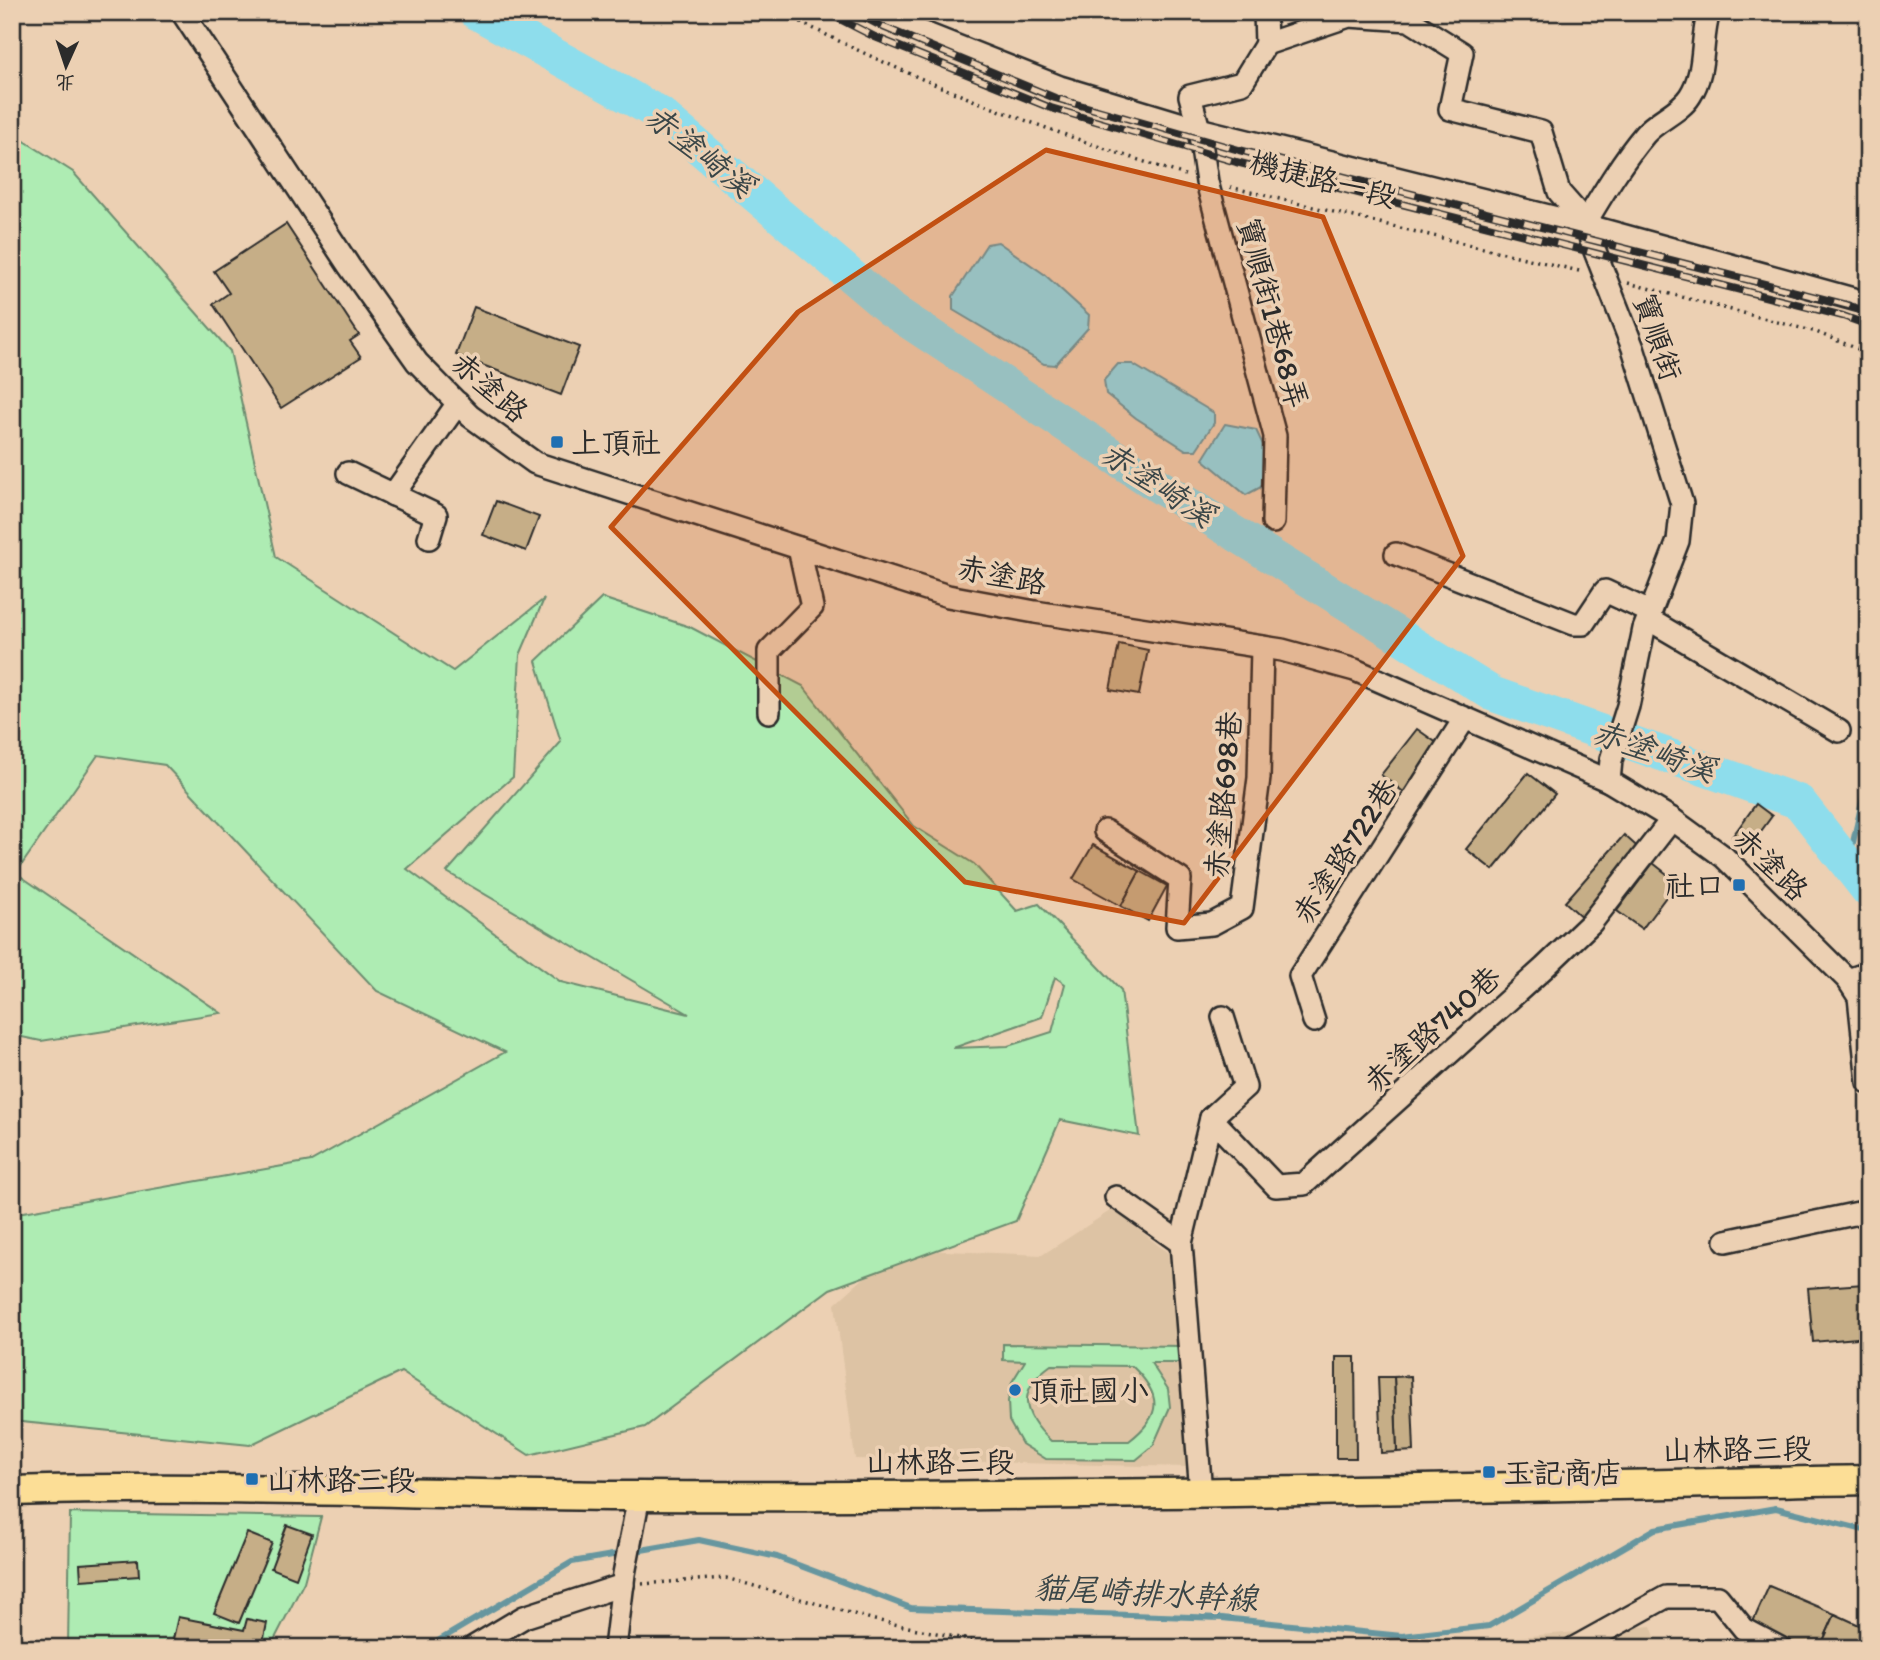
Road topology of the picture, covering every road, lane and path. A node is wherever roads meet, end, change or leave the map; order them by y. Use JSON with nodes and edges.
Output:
{"nodes":[{"id":1,"x":182,"y":12,"type":"edge"},
{"id":2,"x":782,"y":12,"type":"edge"},
{"id":3,"x":884,"y":12,"type":"edge"},
{"id":4,"x":1265,"y":12,"type":"edge"},
{"id":5,"x":1709,"y":12,"type":"edge"},
{"id":6,"x":1266,"y":44,"type":"junction"},
{"id":7,"x":1199,"y":129,"type":"junction"},
{"id":8,"x":1207,"y":182,"type":"junction"},
{"id":9,"x":1589,"y":226,"type":"junction"},
{"id":10,"x":1606,"y":277,"type":"junction"},
{"id":11,"x":1868,"y":303,"type":"edge"},
{"id":12,"x":1868,"y":353,"type":"edge"},
{"id":13,"x":458,"y":403,"type":"junction"},
{"id":14,"x":348,"y":473,"type":"dead end"},
{"id":15,"x":393,"y":495,"type":"junction"},
{"id":16,"x":1273,"y":522,"type":"dead end"},
{"id":17,"x":429,"y":538,"type":"dead end"},
{"id":18,"x":799,"y":548,"type":"junction"},
{"id":19,"x":1396,"y":554,"type":"dead end"},
{"id":20,"x":1649,"y":615,"type":"junction"},
{"id":21,"x":1262,"y":647,"type":"junction"},
{"id":22,"x":769,"y":712,"type":"dead end"},
{"id":23,"x":1465,"y":718,"type":"junction"},
{"id":24,"x":1839,"y":731,"type":"dead end"},
{"id":25,"x":1610,"y":771,"type":"junction"},
{"id":26,"x":1672,"y":819,"type":"junction"},
{"id":27,"x":1105,"y":831,"type":"dead end"},
{"id":28,"x":1858,"y":977,"type":"edge"},
{"id":29,"x":1223,"y":1017,"type":"dead end"},
{"id":30,"x":1314,"y":1021,"type":"dead end"},
{"id":31,"x":1868,"y":1082,"type":"edge"},
{"id":32,"x":1211,"y":1118,"type":"junction"},
{"id":33,"x":1116,"y":1197,"type":"dead end"},
{"id":34,"x":1868,"y":1211,"type":"edge"},
{"id":35,"x":1726,"y":1241,"type":"dead end"},
{"id":36,"x":1181,"y":1243,"type":"junction"},
{"id":37,"x":1868,"y":1479,"type":"edge"},
{"id":38,"x":12,"y":1491,"type":"edge"},
{"id":39,"x":1202,"y":1493,"type":"junction"},
{"id":40,"x":639,"y":1496,"type":"junction"},
{"id":41,"x":624,"y":1576,"type":"junction"},
{"id":42,"x":472,"y":1648,"type":"edge"},
{"id":43,"x":615,"y":1648,"type":"edge"},
{"id":44,"x":1049,"y":1648,"type":"edge"},
{"id":45,"x":1574,"y":1648,"type":"edge"},
{"id":46,"x":1780,"y":1648,"type":"edge"}],
"edges":[{"from":1,"to":13,"type":"street","name":"赤塗路"},
{"from":2,"to":8,"type":"path","name":"機捷路一段"},
{"from":3,"to":7,"type":"street","name":"機捷路一段"},
{"from":4,"to":6,"type":"street"},
{"from":5,"to":9,"type":"street"},
{"from":6,"to":7,"type":"street","name":"寶順街1巷68弄"},
{"from":6,"to":9,"type":"street"},
{"from":7,"to":8,"type":"street","name":"寶順街1巷68弄"},
{"from":7,"to":9,"type":"street","name":"機捷路一段"},
{"from":8,"to":10,"type":"path","name":"機捷路一段"},
{"from":8,"to":16,"type":"street","name":"寶順街1巷68弄"},
{"from":9,"to":10,"type":"street","name":"寶順街"},
{"from":9,"to":11,"type":"street","name":"機捷路一段"},
{"from":10,"to":12,"type":"path","name":"機捷路一段"},
{"from":10,"to":20,"type":"street","name":"寶順街"},
{"from":13,"to":15,"type":"street"},
{"from":13,"to":18,"type":"street","name":"赤塗路"},
{"from":14,"to":15,"type":"street"},
{"from":15,"to":17,"type":"street"},
{"from":18,"to":21,"type":"street","name":"赤塗路"},
{"from":18,"to":22,"type":"street"},
{"from":19,"to":20,"type":"street"},
{"from":20,"to":24,"type":"street"},
{"from":20,"to":25,"type":"street","name":"寶順街"},
{"from":21,"to":23,"type":"street","name":"赤塗路"},
{"from":21,"to":27,"type":"street","name":"赤塗路698巷"},
{"from":23,"to":25,"type":"street","name":"赤塗路"},
{"from":23,"to":30,"type":"street","name":"赤塗路722巷"},
{"from":25,"to":26,"type":"street","name":"赤塗路"},
{"from":26,"to":28,"type":"street","name":"赤塗路"},
{"from":26,"to":32,"type":"street","name":"赤塗路740巷"},
{"from":28,"to":31,"type":"street","name":"赤塗路"},
{"from":29,"to":32,"type":"street"},
{"from":32,"to":36,"type":"street"},
{"from":33,"to":36,"type":"street"},
{"from":34,"to":35,"type":"street"},
{"from":36,"to":39,"type":"street"},
{"from":37,"to":39,"type":"main road","name":"山林路三段"},
{"from":38,"to":40,"type":"main road","name":"山林路三段"},
{"from":39,"to":40,"type":"main road","name":"山林路三段"},
{"from":40,"to":41,"type":"street"},
{"from":41,"to":42,"type":"street"},
{"from":41,"to":43,"type":"street"},
{"from":41,"to":44,"type":"path"},
{"from":45,"to":46,"type":"street"}]}
